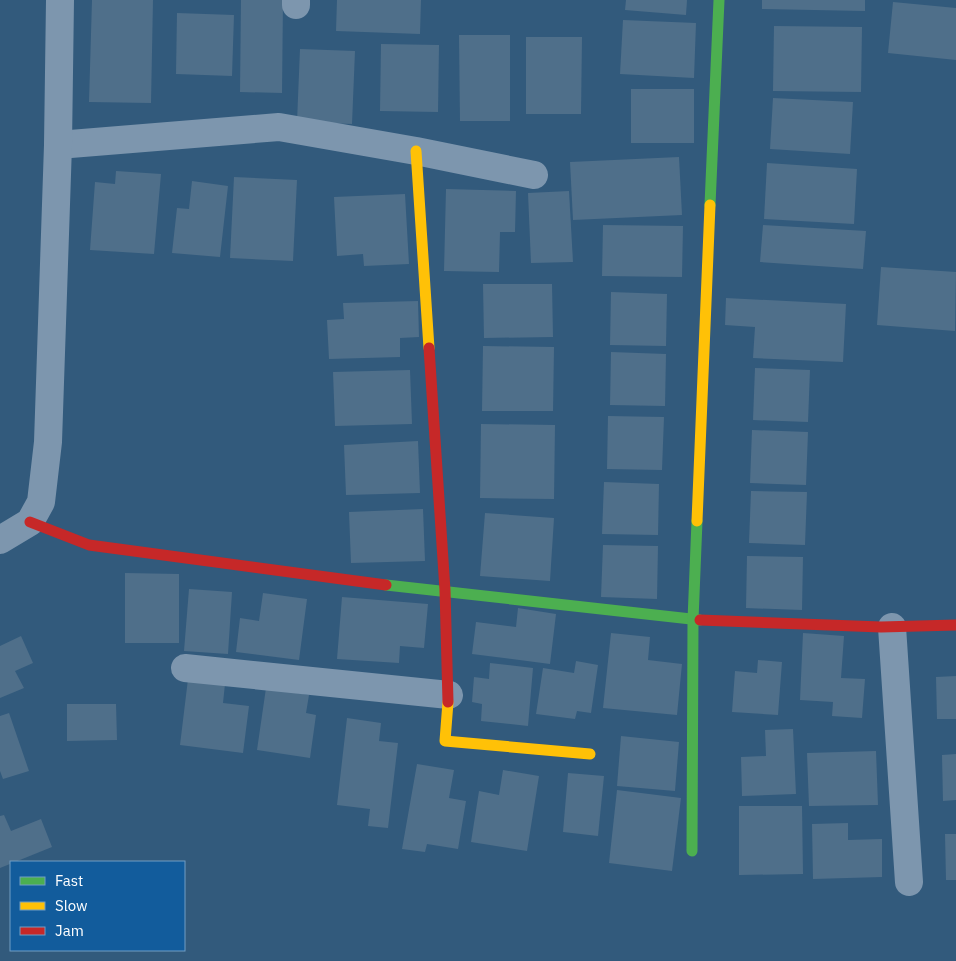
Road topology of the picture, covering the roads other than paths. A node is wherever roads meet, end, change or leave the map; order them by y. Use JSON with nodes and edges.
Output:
{"nodes":[{"id":1,"x":60,"y":0,"type":"edge"},
{"id":2,"x":719,"y":0,"type":"edge"},
{"id":3,"x":58,"y":145,"type":"junction"},
{"id":4,"x":416,"y":151,"type":"junction"},
{"id":5,"x":534,"y":175,"type":"dead end"},
{"id":6,"x":30,"y":522,"type":"junction"},
{"id":7,"x":0,"y":540,"type":"edge"},
{"id":8,"x":445,"y":590,"type":"junction"},
{"id":9,"x":693,"y":620,"type":"junction"},
{"id":10,"x":956,"y":625,"type":"edge"},
{"id":11,"x":892,"y":627,"type":"junction"},
{"id":12,"x":185,"y":668,"type":"dead end"},
{"id":13,"x":449,"y":695,"type":"junction"},
{"id":14,"x":590,"y":754,"type":"dead end"},
{"id":15,"x":692,"y":851,"type":"dead end"},
{"id":16,"x":909,"y":882,"type":"dead end"}],
"edges":[{"from":1,"to":3,"type":"street"},
{"from":2,"to":9,"type":"street"},
{"from":3,"to":4,"type":"street"},
{"from":3,"to":6,"type":"street"},
{"from":4,"to":5,"type":"street"},
{"from":4,"to":8,"type":"street"},
{"from":6,"to":7,"type":"street"},
{"from":6,"to":8,"type":"street"},
{"from":8,"to":9,"type":"street"},
{"from":8,"to":13,"type":"street"},
{"from":9,"to":11,"type":"street"},
{"from":9,"to":15,"type":"street"},
{"from":10,"to":11,"type":"street"},
{"from":11,"to":16,"type":"street"},
{"from":12,"to":13,"type":"street"},
{"from":13,"to":14,"type":"street"}]}
